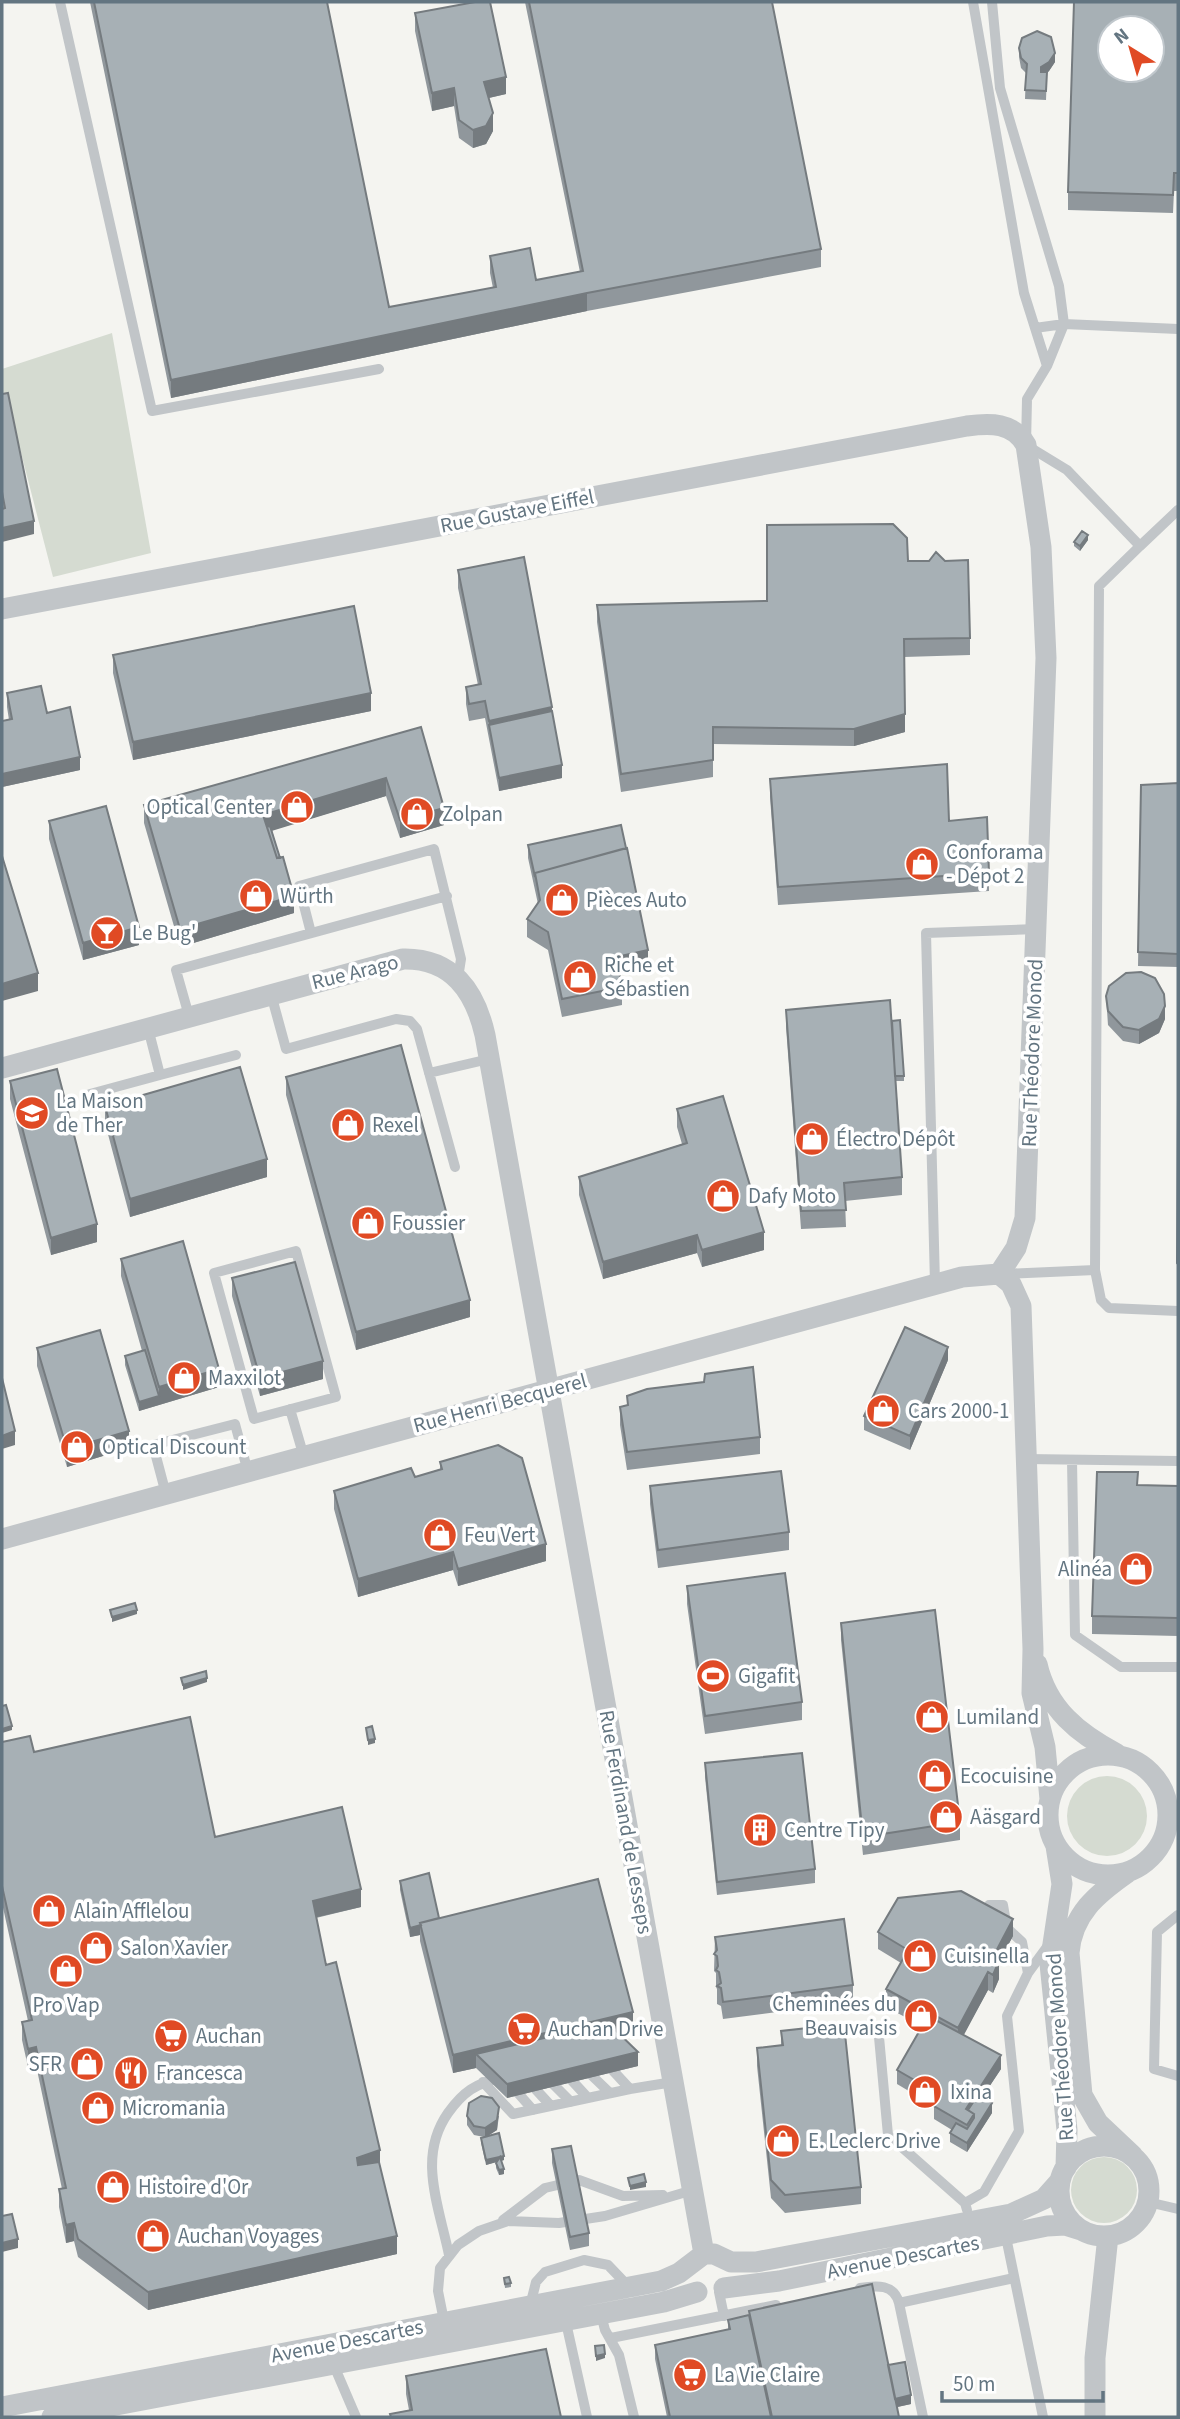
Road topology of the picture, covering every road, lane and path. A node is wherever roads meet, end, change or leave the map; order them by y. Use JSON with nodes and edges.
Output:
{"nodes":[{"id":1,"x":60,"y":2,"type":"edge"},
{"id":2,"x":972,"y":2,"type":"edge"},
{"id":3,"x":992,"y":2,"type":"edge"},
{"id":4,"x":1064,"y":324,"type":"junction"},
{"id":5,"x":1035,"y":328,"type":"junction"},
{"id":6,"x":1178,"y":329,"type":"edge"},
{"id":7,"x":1047,"y":366,"type":"junction"},
{"id":8,"x":379,"y":369,"type":"dead end"},
{"id":9,"x":1026,"y":445,"type":"junction"},
{"id":10,"x":1178,"y":510,"type":"edge"},
{"id":11,"x":1140,"y":546,"type":"junction"},
{"id":12,"x":2,"y":610,"type":"edge"},
{"id":13,"x":447,"y":896,"type":"junction"},
{"id":14,"x":1037,"y":929,"type":"junction"},
{"id":15,"x":311,"y":933,"type":"junction"},
{"id":16,"x":458,"y":978,"type":"junction"},
{"id":17,"x":271,"y":994,"type":"junction"},
{"id":18,"x":189,"y":1016,"type":"junction"},
{"id":19,"x":148,"y":1028,"type":"junction"},
{"id":20,"x":236,"y":1055,"type":"dead end"},
{"id":21,"x":489,"y":1059,"type":"junction"},
{"id":22,"x":2,"y":1068,"type":"edge"},
{"id":23,"x":429,"y":1073,"type":"junction"},
{"id":24,"x":160,"y":1075,"type":"junction"},
{"id":25,"x":90,"y":1094,"type":"dead end"},
{"id":26,"x":455,"y":1167,"type":"dead end"},
{"id":27,"x":1095,"y":1269,"type":"junction"},
{"id":28,"x":999,"y":1274,"type":"junction"},
{"id":29,"x":935,"y":1284,"type":"junction"},
{"id":30,"x":1178,"y":1311,"type":"edge"},
{"id":31,"x":549,"y":1390,"type":"junction"},
{"id":32,"x":290,"y":1409,"type":"junction"},
{"id":33,"x":304,"y":1457,"type":"junction"},
{"id":34,"x":1026,"y":1459,"type":"junction"},
{"id":35,"x":1072,"y":1460,"type":"junction"},
{"id":36,"x":1178,"y":1461,"type":"edge"},
{"id":37,"x":248,"y":1472,"type":"junction"},
{"id":38,"x":166,"y":1494,"type":"junction"},
{"id":39,"x":2,"y":1539,"type":"edge"},
{"id":40,"x":1034,"y":1649,"type":"junction"},
{"id":41,"x":1178,"y":1667,"type":"edge"},
{"id":42,"x":1124,"y":1757,"type":"junction"},
{"id":43,"x":1154,"y":1776,"type":"junction"},
{"id":44,"x":1178,"y":1785,"type":"edge"},
{"id":45,"x":1050,"y":1799,"type":"junction"},
{"id":46,"x":1178,"y":1831,"type":"edge"},
{"id":47,"x":1055,"y":1844,"type":"junction"},
{"id":48,"x":1155,"y":1852,"type":"junction"},
{"id":49,"x":1133,"y":1869,"type":"junction"},
{"id":50,"x":989,"y":1905,"type":"edge"},
{"id":51,"x":1178,"y":1916,"type":"edge"},
{"id":52,"x":1053,"y":1940,"type":"junction"},
{"id":53,"x":1028,"y":1973,"type":"junction"},
{"id":54,"x":879,"y":2036,"type":"dead end"},
{"id":55,"x":557,"y":2064,"type":"junction"},
{"id":56,"x":1178,"y":2076,"type":"edge"},
{"id":57,"x":503,"y":2077,"type":"junction"},
{"id":58,"x":483,"y":2082,"type":"junction"},
{"id":59,"x":673,"y":2082,"type":"junction"},
{"id":60,"x":630,"y":2089,"type":"junction"},
{"id":61,"x":610,"y":2093,"type":"junction"},
{"id":62,"x":588,"y":2098,"type":"junction"},
{"id":63,"x":570,"y":2102,"type":"junction"},
{"id":64,"x":551,"y":2106,"type":"junction"},
{"id":65,"x":533,"y":2110,"type":"junction"},
{"id":66,"x":1133,"y":2156,"type":"junction"},
{"id":67,"x":1063,"y":2174,"type":"junction"},
{"id":68,"x":693,"y":2190,"type":"junction"},
{"id":69,"x":665,"y":2196,"type":"junction"},
{"id":70,"x":1148,"y":2202,"type":"junction"},
{"id":71,"x":1178,"y":2209,"type":"edge"},
{"id":72,"x":967,"y":2213,"type":"junction"},
{"id":73,"x":500,"y":2222,"type":"junction"},
{"id":74,"x":1080,"y":2230,"type":"junction"},
{"id":75,"x":1108,"y":2236,"type":"junction"},
{"id":76,"x":1006,"y":2237,"type":"junction"},
{"id":77,"x":973,"y":2244,"type":"junction"},
{"id":78,"x":449,"y":2255,"type":"junction"},
{"id":79,"x":697,"y":2260,"type":"junction"},
{"id":80,"x":725,"y":2261,"type":"junction"},
{"id":81,"x":1014,"y":2278,"type":"junction"},
{"id":82,"x":629,"y":2287,"type":"junction"},
{"id":83,"x":721,"y":2290,"type":"junction"},
{"id":84,"x":697,"y":2292,"type":"junction"},
{"id":85,"x":843,"y":2292,"type":"edge"},
{"id":86,"x":790,"y":2302,"type":"edge"},
{"id":87,"x":599,"y":2303,"type":"junction"},
{"id":88,"x":899,"y":2303,"type":"junction"},
{"id":89,"x":530,"y":2306,"type":"junction"},
{"id":90,"x":563,"y":2310,"type":"junction"},
{"id":91,"x":724,"y":2316,"type":"junction"},
{"id":92,"x":446,"y":2332,"type":"junction"},
{"id":93,"x":611,"y":2339,"type":"junction"},
{"id":94,"x":331,"y":2354,"type":"junction"},
{"id":95,"x":110,"y":2403,"type":"edge"},
{"id":96,"x":2,"y":2407,"type":"edge"},
{"id":97,"x":52,"y":2417,"type":"edge"},
{"id":98,"x":356,"y":2417,"type":"edge"},
{"id":99,"x":587,"y":2417,"type":"edge"},
{"id":100,"x":634,"y":2417,"type":"edge"},
{"id":101,"x":923,"y":2417,"type":"edge"},
{"id":102,"x":1043,"y":2417,"type":"edge"},
{"id":103,"x":1095,"y":2417,"type":"edge"}],
"edges":[{"from":1,"to":8,"type":"lane"},
{"from":2,"to":5,"type":"lane"},
{"from":3,"to":4,"type":"lane"},
{"from":4,"to":5,"type":"lane"},
{"from":4,"to":6,"type":"lane"},
{"from":4,"to":7,"type":"lane"},
{"from":5,"to":7,"type":"lane"},
{"from":7,"to":9,"type":"lane"},
{"from":9,"to":11,"type":"lane"},
{"from":9,"to":12,"type":"street","name":"Rue Gustave Eiffel"},
{"from":9,"to":14,"type":"street","name":"Rue Théodore Monod"},
{"from":10,"to":11,"type":"lane"},
{"from":11,"to":27,"type":"lane"},
{"from":13,"to":15,"type":"lane"},
{"from":13,"to":15,"type":"lane"},
{"from":13,"to":16,"type":"lane"},
{"from":14,"to":28,"type":"street","name":"Rue Théodore Monod"},
{"from":14,"to":29,"type":"lane"},
{"from":15,"to":18,"type":"lane"},
{"from":16,"to":17,"type":"street","name":"Rue Arago"},
{"from":16,"to":21,"type":"street","name":"Rue Arago"},
{"from":17,"to":18,"type":"street","name":"Rue Arago"},
{"from":17,"to":23,"type":"lane"},
{"from":18,"to":19,"type":"street","name":"Rue Arago"},
{"from":19,"to":22,"type":"street","name":"Rue Arago"},
{"from":19,"to":24,"type":"lane"},
{"from":20,"to":24,"type":"lane"},
{"from":21,"to":23,"type":"lane"},
{"from":21,"to":31,"type":"street","name":"Rue Arago"},
{"from":23,"to":26,"type":"lane"},
{"from":24,"to":25,"type":"lane"},
{"from":27,"to":28,"type":"lane"},
{"from":27,"to":30,"type":"lane"},
{"from":28,"to":29,"type":"street","name":"Rue Henri Becquerel"},
{"from":28,"to":34,"type":"street"},
{"from":29,"to":31,"type":"street","name":"Rue Henri Becquerel"},
{"from":31,"to":33,"type":"street","name":"Rue Henri Becquerel"},
{"from":31,"to":59,"type":"street","name":"Rue Ferdinand de Lesseps"},
{"from":32,"to":32,"type":"lane"},
{"from":32,"to":33,"type":"lane"},
{"from":33,"to":37,"type":"street","name":"Rue Henri Becquerel"},
{"from":34,"to":35,"type":"lane"},
{"from":34,"to":40,"type":"street"},
{"from":35,"to":36,"type":"lane"},
{"from":35,"to":41,"type":"lane"},
{"from":37,"to":38,"type":"street","name":"Rue Henri Becquerel"},
{"from":37,"to":38,"type":"lane"},
{"from":38,"to":39,"type":"street","name":"Rue Henri Becquerel"},
{"from":40,"to":42,"type":"street"},
{"from":40,"to":45,"type":"street"},
{"from":42,"to":43,"type":"street"},
{"from":42,"to":45,"type":"street"},
{"from":43,"to":44,"type":"street"},
{"from":43,"to":48,"type":"street"},
{"from":45,"to":47,"type":"street"},
{"from":46,"to":48,"type":"street"},
{"from":47,"to":49,"type":"street"},
{"from":47,"to":52,"type":"street","name":"Rue Théodore Monod"},
{"from":48,"to":49,"type":"street"},
{"from":49,"to":66,"type":"street","name":"Rue Théodore Monod"},
{"from":50,"to":53,"type":"lane"},
{"from":51,"to":56,"type":"lane"},
{"from":52,"to":53,"type":"lane"},
{"from":52,"to":67,"type":"street","name":"Rue Théodore Monod"},
{"from":53,"to":72,"type":"lane"},
{"from":54,"to":72,"type":"lane"},
{"from":55,"to":57,"type":"lane"},
{"from":55,"to":60,"type":"lane"},
{"from":55,"to":61,"type":"lane"},
{"from":55,"to":62,"type":"lane"},
{"from":55,"to":63,"type":"lane"},
{"from":55,"to":64,"type":"lane"},
{"from":57,"to":58,"type":"lane"},
{"from":57,"to":65,"type":"lane"},
{"from":58,"to":65,"type":"lane"},
{"from":58,"to":78,"type":"lane"},
{"from":59,"to":60,"type":"lane"},
{"from":59,"to":68,"type":"street","name":"Rue Ferdinand de Lesseps"},
{"from":60,"to":61,"type":"lane"},
{"from":61,"to":62,"type":"lane"},
{"from":62,"to":63,"type":"lane"},
{"from":63,"to":64,"type":"lane"},
{"from":64,"to":65,"type":"lane"},
{"from":66,"to":67,"type":"street"},
{"from":66,"to":70,"type":"street"},
{"from":67,"to":72,"type":"street","name":"Avenue Descartes"},
{"from":67,"to":74,"type":"street"},
{"from":68,"to":69,"type":"lane"},
{"from":68,"to":79,"type":"street","name":"Rue Ferdinand de Lesseps"},
{"from":69,"to":73,"type":"lane"},
{"from":69,"to":73,"type":"lane"},
{"from":70,"to":71,"type":"lane"},
{"from":70,"to":75,"type":"street"},
{"from":72,"to":77,"type":"lane"},
{"from":72,"to":80,"type":"street","name":"Avenue Descartes"},
{"from":73,"to":78,"type":"lane"},
{"from":74,"to":75,"type":"street"},
{"from":74,"to":76,"type":"street","name":"Avenue Descartes"},
{"from":75,"to":103,"type":"street"},
{"from":76,"to":77,"type":"street","name":"Avenue Descartes"},
{"from":76,"to":81,"type":"lane"},
{"from":77,"to":83,"type":"street","name":"Avenue Descartes"},
{"from":78,"to":92,"type":"lane"},
{"from":79,"to":80,"type":"street","name":"Avenue Descartes"},
{"from":79,"to":82,"type":"street","name":"Avenue Descartes"},
{"from":79,"to":84,"type":"street"},
{"from":80,"to":83,"type":"street"},
{"from":81,"to":88,"type":"lane"},
{"from":81,"to":102,"type":"lane"},
{"from":82,"to":87,"type":"street","name":"Avenue Descartes"},
{"from":82,"to":89,"type":"lane"},
{"from":83,"to":84,"type":"street","name":"Avenue Descartes"},
{"from":83,"to":91,"type":"lane"},
{"from":84,"to":87,"type":"street","name":"Avenue Descartes"},
{"from":85,"to":88,"type":"lane"},
{"from":86,"to":91,"type":"lane"},
{"from":87,"to":90,"type":"street","name":"Avenue Descartes"},
{"from":87,"to":93,"type":"lane"},
{"from":88,"to":101,"type":"lane"},
{"from":89,"to":90,"type":"street","name":"Avenue Descartes"},
{"from":89,"to":92,"type":"street","name":"Avenue Descartes"},
{"from":90,"to":92,"type":"street","name":"Avenue Descartes"},
{"from":90,"to":99,"type":"lane"},
{"from":91,"to":93,"type":"lane"},
{"from":92,"to":94,"type":"street","name":"Avenue Descartes"},
{"from":93,"to":100,"type":"lane"},
{"from":94,"to":95,"type":"street","name":"Avenue Descartes"},
{"from":94,"to":98,"type":"lane"},
{"from":95,"to":96,"type":"street","name":"Avenue Descartes"},
{"from":95,"to":97,"type":"street","name":"Avenue Descartes"}]}
